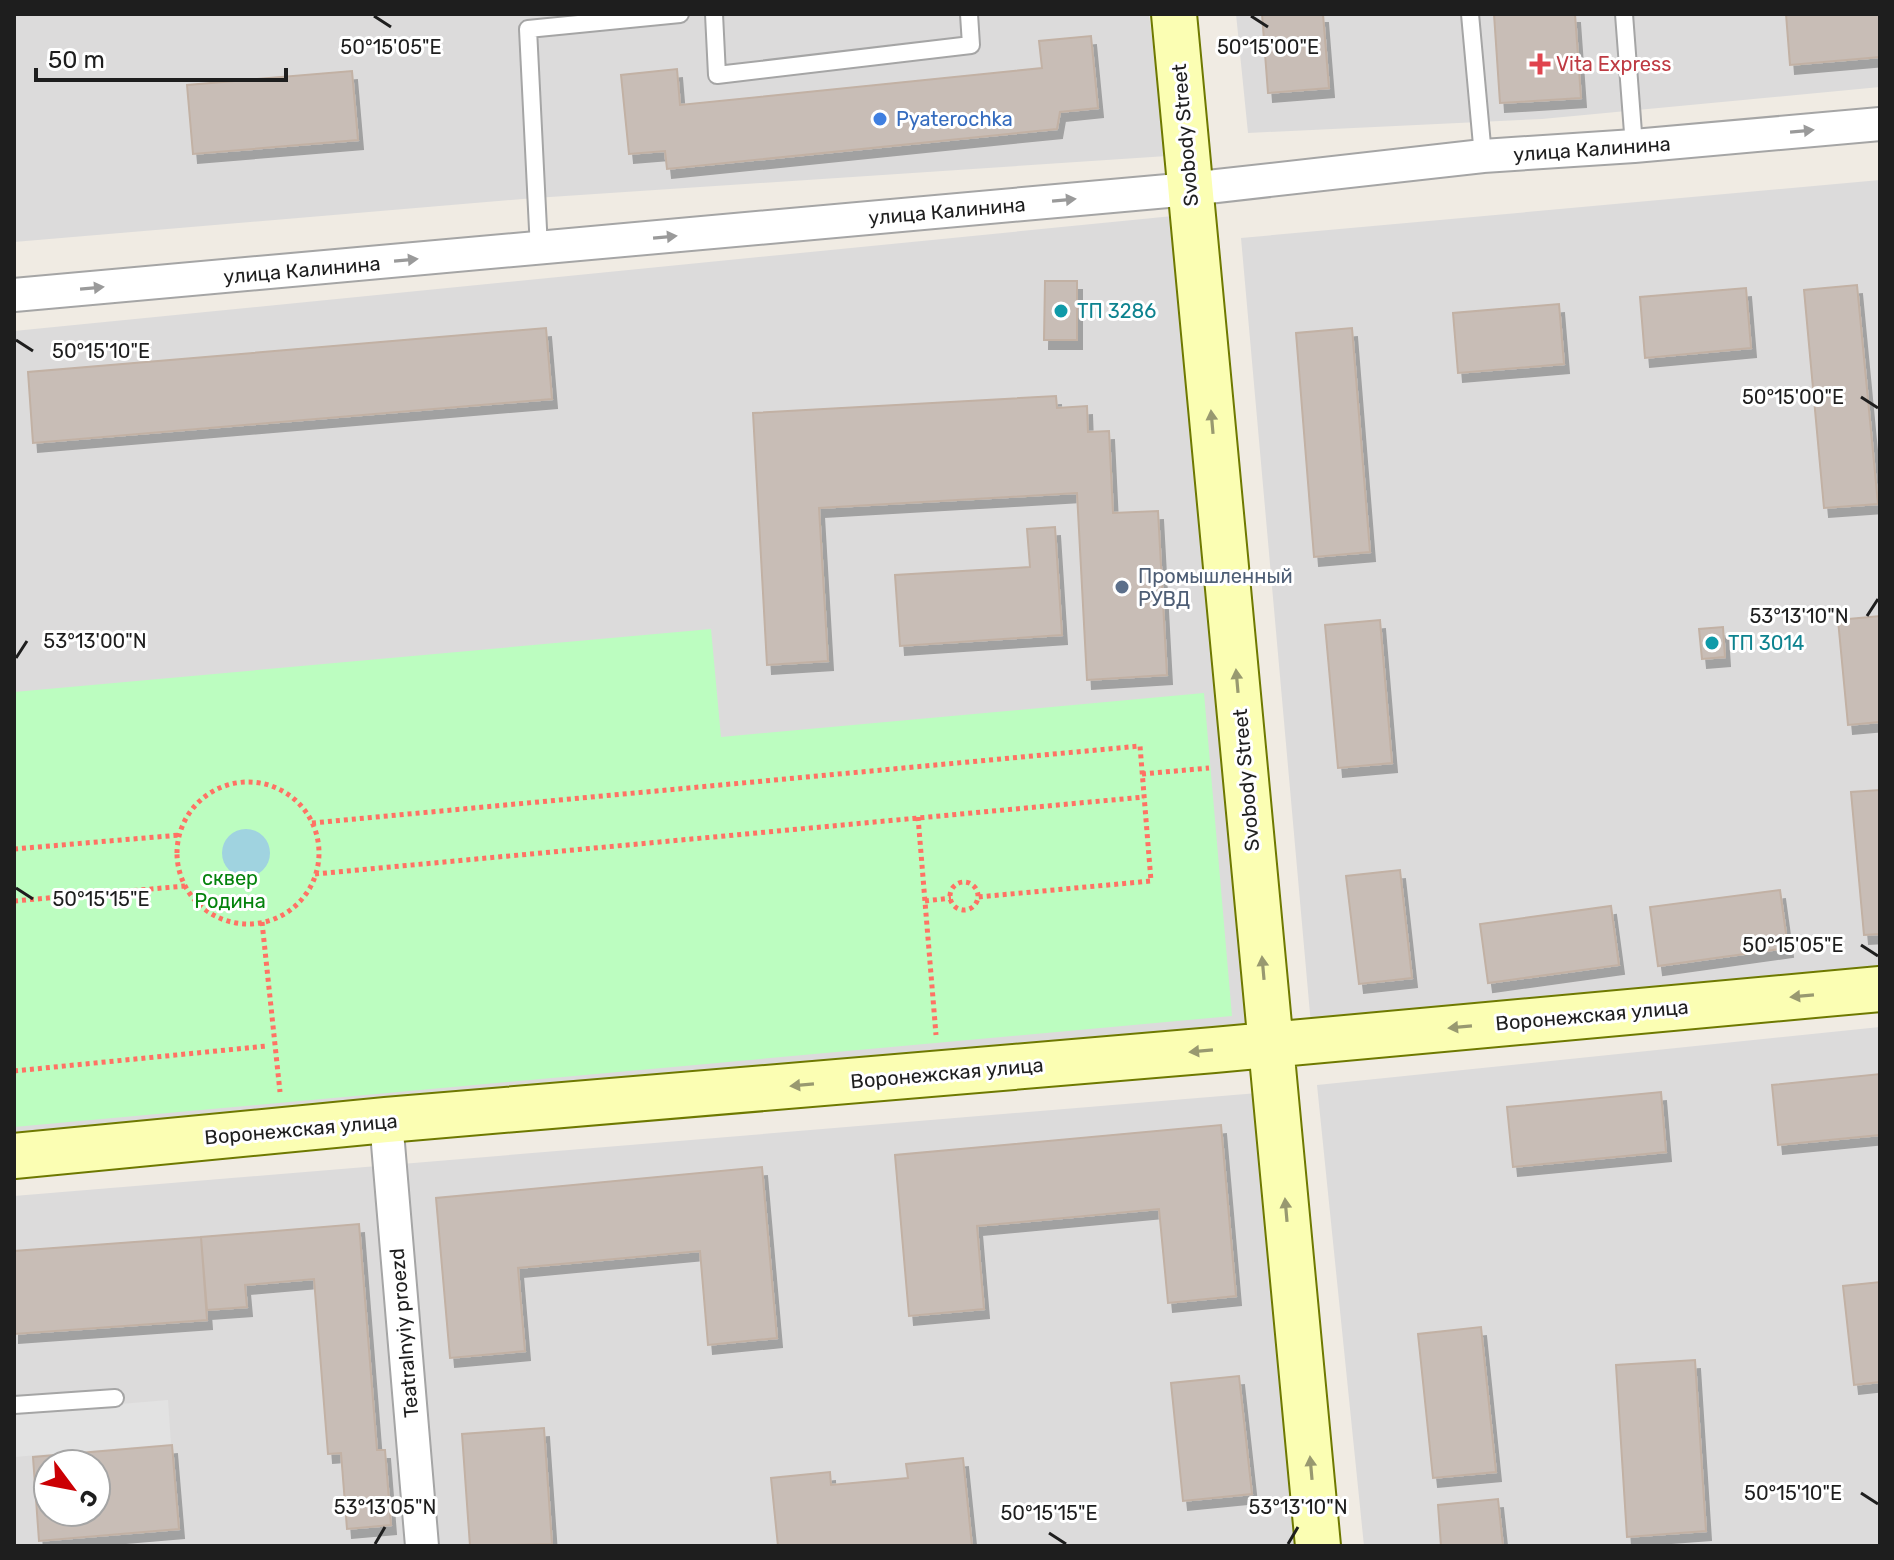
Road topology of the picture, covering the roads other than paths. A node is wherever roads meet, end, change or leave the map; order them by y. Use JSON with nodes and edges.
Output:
{"nodes":[{"id":1,"x":680,"y":14,"type":"edge"},
{"id":2,"x":714,"y":14,"type":"edge"},
{"id":3,"x":969,"y":14,"type":"edge"},
{"id":4,"x":1174,"y":14,"type":"edge"},
{"id":5,"x":1470,"y":14,"type":"edge"},
{"id":6,"x":1624,"y":14,"type":"edge"},
{"id":7,"x":1880,"y":124,"type":"edge"},
{"id":8,"x":1634,"y":146,"type":"junction"},
{"id":9,"x":1483,"y":156,"type":"junction"},
{"id":10,"x":1190,"y":189,"type":"junction"},
{"id":11,"x":539,"y":249,"type":"junction"},
{"id":12,"x":14,"y":295,"type":"edge"},
{"id":13,"x":1880,"y":989,"type":"edge"},
{"id":14,"x":1271,"y":1045,"type":"junction"},
{"id":15,"x":386,"y":1120,"type":"junction"},
{"id":16,"x":14,"y":1156,"type":"edge"},
{"id":17,"x":115,"y":1398,"type":"dead end"},
{"id":18,"x":14,"y":1405,"type":"edge"},
{"id":19,"x":422,"y":1546,"type":"edge"},
{"id":20,"x":1318,"y":1546,"type":"edge"}],
"edges":[{"from":1,"to":11,"type":"lane"},
{"from":2,"to":3,"type":"lane"},
{"from":4,"to":10,"type":"street","name":"Svobody Street"},
{"from":5,"to":9,"type":"lane"},
{"from":6,"to":8,"type":"lane"},
{"from":8,"to":7,"type":"street","name":"улица Калинина","one_way":true},
{"from":8,"to":9,"type":"street","name":"улица Калинина"},
{"from":9,"to":10,"type":"street","name":"улица Калинина"},
{"from":11,"to":10,"type":"street","name":"улица Калинина","one_way":true},
{"from":14,"to":10,"type":"street","name":"Svobody Street","one_way":true},
{"from":12,"to":11,"type":"street","name":"улица Калинина","one_way":true},
{"from":13,"to":14,"type":"street","name":"Воронежская улица","one_way":true},
{"from":14,"to":15,"type":"street","name":"Воронежская улица","one_way":true},
{"from":20,"to":14,"type":"street","name":"Svobody Street","one_way":true},
{"from":15,"to":16,"type":"street","name":"Воронежская улица"},
{"from":15,"to":19,"type":"street","name":"Teatralnyiy proezd"},
{"from":17,"to":18,"type":"lane"}]}
